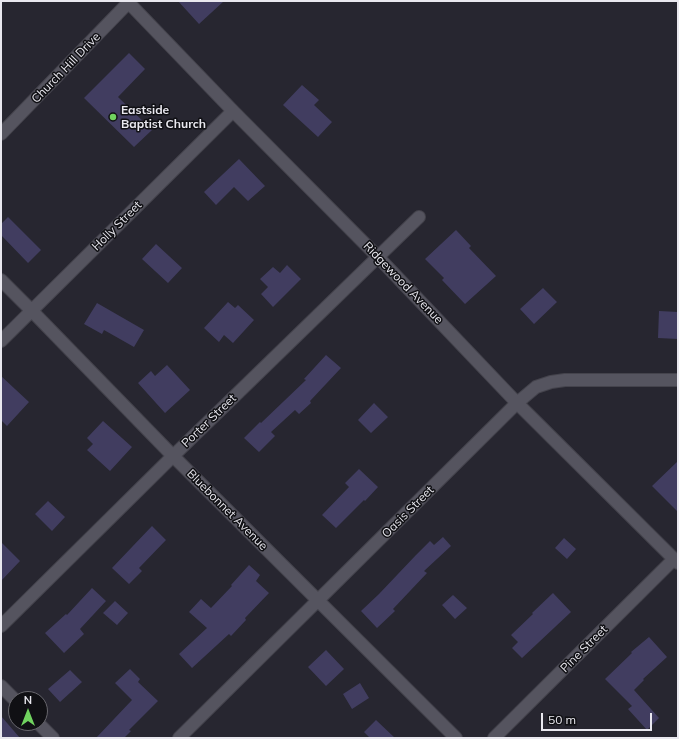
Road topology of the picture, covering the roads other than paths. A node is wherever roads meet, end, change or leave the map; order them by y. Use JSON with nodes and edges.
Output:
{"nodes":[{"id":1,"x":129,"y":2,"type":"edge"},
{"id":2,"x":233,"y":111,"type":"junction"},
{"id":3,"x":1,"y":134,"type":"edge"},
{"id":4,"x":419,"y":217,"type":"dead end"},
{"id":5,"x":378,"y":256,"type":"junction"},
{"id":6,"x":1,"y":280,"type":"edge"},
{"id":7,"x":32,"y":311,"type":"junction"},
{"id":8,"x":1,"y":341,"type":"edge"},
{"id":9,"x":678,"y":380,"type":"edge"},
{"id":10,"x":517,"y":403,"type":"junction"},
{"id":11,"x":173,"y":456,"type":"junction"},
{"id":12,"x":676,"y":561,"type":"edge"},
{"id":13,"x":318,"y":601,"type":"junction"},
{"id":14,"x":1,"y":626,"type":"edge"},
{"id":15,"x":179,"y":738,"type":"edge"},
{"id":16,"x":456,"y":738,"type":"edge"},
{"id":17,"x":494,"y":738,"type":"edge"}],
"edges":[{"from":1,"to":2,"type":"street","name":"Ridgewood Avenue"},
{"from":1,"to":3,"type":"street","name":"Church Hill Drive"},
{"from":2,"to":5,"type":"street","name":"Ridgewood Avenue"},
{"from":2,"to":7,"type":"street","name":"Holly Street"},
{"from":4,"to":5,"type":"street","name":"Porter Street"},
{"from":5,"to":10,"type":"street","name":"Ridgewood Avenue"},
{"from":5,"to":11,"type":"street","name":"Porter Street"},
{"from":6,"to":7,"type":"street","name":"Bluebonnet Avenue"},
{"from":7,"to":8,"type":"street","name":"Holly Street"},
{"from":7,"to":11,"type":"street","name":"Bluebonnet Avenue"},
{"from":9,"to":10,"type":"street","name":"Oasis Street"},
{"from":10,"to":12,"type":"street","name":"Ridgewood Avenue"},
{"from":10,"to":13,"type":"street","name":"Oasis Street"},
{"from":11,"to":13,"type":"street","name":"Bluebonnet Avenue"},
{"from":11,"to":14,"type":"street","name":"Porter Street"},
{"from":12,"to":17,"type":"street","name":"Pine Street"},
{"from":13,"to":15,"type":"street","name":"Oasis Street"},
{"from":13,"to":16,"type":"street","name":"Bluebonnet Avenue"}]}
